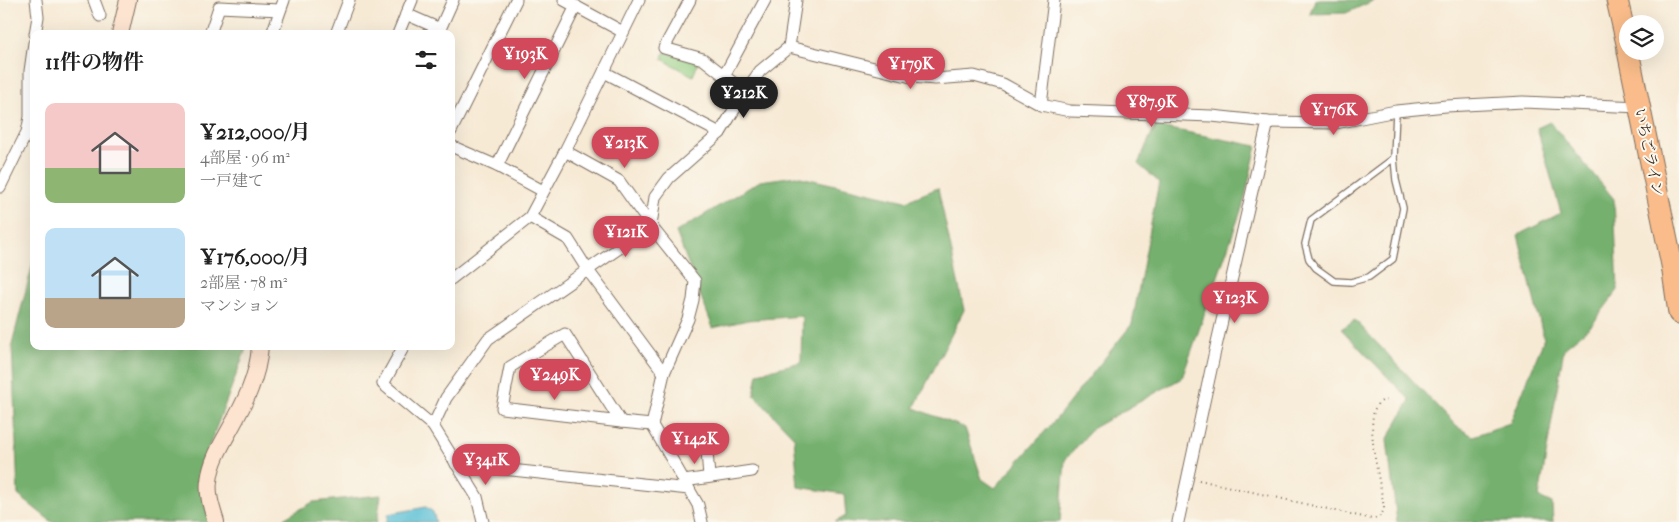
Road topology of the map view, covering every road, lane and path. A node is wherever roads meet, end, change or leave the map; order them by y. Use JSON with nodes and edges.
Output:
{"nodes":[{"id":1,"x":36,"y":0,"type":"edge"},
{"id":2,"x":94,"y":0,"type":"edge"},
{"id":3,"x":128,"y":0,"type":"edge"},
{"id":4,"x":349,"y":0,"type":"edge"},
{"id":5,"x":412,"y":0,"type":"edge"},
{"id":6,"x":453,"y":0,"type":"edge"},
{"id":7,"x":516,"y":0,"type":"edge"},
{"id":8,"x":564,"y":0,"type":"edge"},
{"id":9,"x":639,"y":0,"type":"edge"},
{"id":10,"x":690,"y":0,"type":"edge"},
{"id":11,"x":765,"y":0,"type":"edge"},
{"id":12,"x":796,"y":0,"type":"edge"},
{"id":13,"x":1054,"y":0,"type":"edge"},
{"id":14,"x":1618,"y":0,"type":"edge"},
{"id":15,"x":282,"y":5,"type":"edge"},
{"id":16,"x":576,"y":6,"type":"junction"},
{"id":17,"x":406,"y":14,"type":"junction"},
{"id":18,"x":1621,"y":15,"type":"edge"},
{"id":19,"x":100,"y":16,"type":"dead end"},
{"id":20,"x":36,"y":30,"type":"edge"},
{"id":21,"x":121,"y":30,"type":"edge"},
{"id":22,"x":211,"y":30,"type":"edge"},
{"id":23,"x":273,"y":30,"type":"edge"},
{"id":24,"x":338,"y":30,"type":"edge"},
{"id":25,"x":400,"y":30,"type":"edge"},
{"id":26,"x":623,"y":32,"type":"junction"},
{"id":27,"x":789,"y":46,"type":"junction"},
{"id":28,"x":1630,"y":60,"type":"edge"},
{"id":29,"x":604,"y":72,"type":"junction"},
{"id":30,"x":724,"y":76,"type":"junction"},
{"id":31,"x":745,"y":92,"type":"junction"},
{"id":32,"x":1040,"y":105,"type":"junction"},
{"id":33,"x":1640,"y":107,"type":"junction"},
{"id":34,"x":1396,"y":111,"type":"junction"},
{"id":35,"x":30,"y":117,"type":"edge"},
{"id":36,"x":1268,"y":122,"type":"junction"},
{"id":37,"x":455,"y":123,"type":"edge"},
{"id":38,"x":720,"y":133,"type":"junction"},
{"id":39,"x":455,"y":148,"type":"edge"},
{"id":40,"x":565,"y":151,"type":"junction"},
{"id":41,"x":1394,"y":158,"type":"junction"},
{"id":42,"x":497,"y":166,"type":"junction"},
{"id":43,"x":0,"y":187,"type":"edge"},
{"id":44,"x":543,"y":191,"type":"junction"},
{"id":45,"x":530,"y":217,"type":"junction"},
{"id":46,"x":651,"y":226,"type":"junction"},
{"id":47,"x":587,"y":269,"type":"junction"},
{"id":48,"x":455,"y":276,"type":"edge"},
{"id":49,"x":1679,"y":313,"type":"edge"},
{"id":50,"x":260,"y":350,"type":"edge"},
{"id":51,"x":402,"y":350,"type":"edge"},
{"id":52,"x":664,"y":373,"type":"junction"},
{"id":53,"x":1390,"y":401,"type":"dead end"},
{"id":54,"x":620,"y":422,"type":"junction"},
{"id":55,"x":652,"y":425,"type":"junction"},
{"id":56,"x":433,"y":426,"type":"junction"},
{"id":57,"x":707,"y":451,"type":"dead end"},
{"id":58,"x":456,"y":464,"type":"junction"},
{"id":59,"x":752,"y":471,"type":"dead end"},
{"id":60,"x":1187,"y":477,"type":"junction"},
{"id":61,"x":709,"y":478,"type":"junction"},
{"id":62,"x":686,"y":485,"type":"junction"},
{"id":63,"x":216,"y":522,"type":"edge"},
{"id":64,"x":483,"y":522,"type":"edge"},
{"id":65,"x":702,"y":522,"type":"edge"},
{"id":66,"x":1178,"y":522,"type":"edge"}],
"edges":[{"from":1,"to":20,"type":"street"},
{"from":2,"to":19,"type":"street"},
{"from":3,"to":21,"type":"street"},
{"from":4,"to":24,"type":"street"},
{"from":5,"to":17,"type":"street"},
{"from":6,"to":17,"type":"street"},
{"from":7,"to":37,"type":"street"},
{"from":8,"to":16,"type":"street"},
{"from":9,"to":26,"type":"street"},
{"from":10,"to":30,"type":"street"},
{"from":11,"to":30,"type":"street"},
{"from":12,"to":27,"type":"street"},
{"from":13,"to":32,"type":"street"},
{"from":14,"to":18,"type":"highway","name":"いちごライン"},
{"from":15,"to":22,"type":"street"},
{"from":15,"to":23,"type":"street"},
{"from":16,"to":26,"type":"street"},
{"from":16,"to":42,"type":"street"},
{"from":17,"to":25,"type":"street"},
{"from":26,"to":29,"type":"street"},
{"from":27,"to":31,"type":"street"},
{"from":27,"to":32,"type":"street"},
{"from":28,"to":33,"type":"highway","name":"いちごライン"},
{"from":29,"to":38,"type":"street"},
{"from":29,"to":40,"type":"street"},
{"from":30,"to":31,"type":"street"},
{"from":31,"to":38,"type":"street"},
{"from":32,"to":36,"type":"street"},
{"from":33,"to":34,"type":"street"},
{"from":33,"to":49,"type":"highway","name":"いちごライン"},
{"from":34,"to":36,"type":"street"},
{"from":34,"to":41,"type":"lane"},
{"from":35,"to":43,"type":"street"},
{"from":36,"to":60,"type":"street"},
{"from":38,"to":46,"type":"street"},
{"from":39,"to":42,"type":"street"},
{"from":40,"to":44,"type":"street"},
{"from":40,"to":46,"type":"street"},
{"from":41,"to":41,"type":"lane"},
{"from":42,"to":44,"type":"street"},
{"from":44,"to":45,"type":"street"},
{"from":45,"to":47,"type":"street"},
{"from":45,"to":48,"type":"street"},
{"from":46,"to":47,"type":"street"},
{"from":46,"to":52,"type":"street"},
{"from":47,"to":52,"type":"street"},
{"from":47,"to":56,"type":"street"},
{"from":50,"to":63,"type":"street"},
{"from":51,"to":56,"type":"street"},
{"from":52,"to":55,"type":"street"},
{"from":53,"to":60,"type":"path"},
{"from":54,"to":54,"type":"street"},
{"from":54,"to":55,"type":"street"},
{"from":55,"to":62,"type":"street"},
{"from":56,"to":58,"type":"street"},
{"from":57,"to":61,"type":"street"},
{"from":58,"to":62,"type":"street"},
{"from":58,"to":64,"type":"street"},
{"from":59,"to":61,"type":"street"},
{"from":60,"to":66,"type":"street"},
{"from":61,"to":62,"type":"street"},
{"from":62,"to":65,"type":"street"}]}
